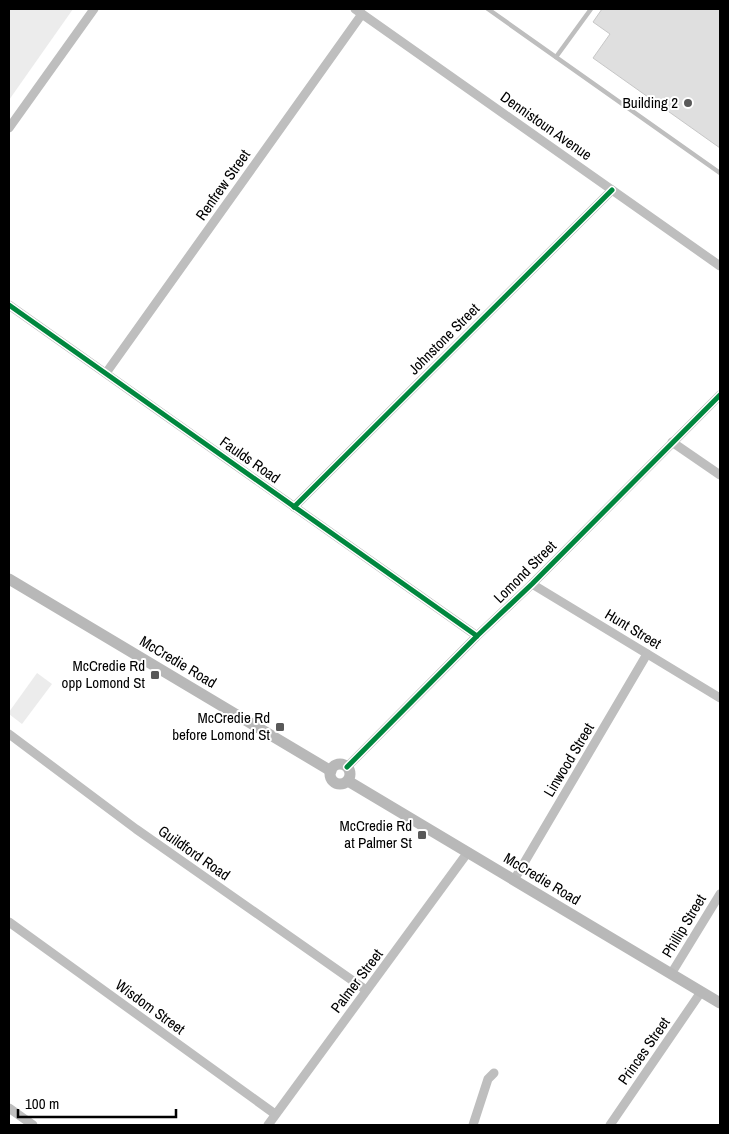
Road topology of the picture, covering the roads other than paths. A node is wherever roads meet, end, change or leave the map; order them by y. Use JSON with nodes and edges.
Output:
{"nodes":[{"id":1,"x":94,"y":9,"type":"edge"},
{"id":2,"x":488,"y":9,"type":"edge"},
{"id":3,"x":591,"y":9,"type":"edge"},
{"id":4,"x":359,"y":11,"type":"edge"},
{"id":5,"x":556,"y":57,"type":"junction"},
{"id":6,"x":9,"y":128,"type":"edge"},
{"id":7,"x":720,"y":173,"type":"edge"},
{"id":8,"x":612,"y":190,"type":"junction"},
{"id":9,"x":720,"y":266,"type":"edge"},
{"id":10,"x":9,"y":305,"type":"edge"},
{"id":11,"x":106,"y":373,"type":"junction"},
{"id":12,"x":720,"y":395,"type":"edge"},
{"id":13,"x":672,"y":442,"type":"junction"},
{"id":14,"x":720,"y":475,"type":"edge"},
{"id":15,"x":294,"y":507,"type":"junction"},
{"id":16,"x":9,"y":579,"type":"edge"},
{"id":17,"x":532,"y":584,"type":"junction"},
{"id":18,"x":477,"y":636,"type":"junction"},
{"id":19,"x":647,"y":654,"type":"junction"},
{"id":20,"x":720,"y":698,"type":"edge"},
{"id":21,"x":9,"y":734,"type":"edge"},
{"id":22,"x":347,"y":767,"type":"junction"},
{"id":23,"x":331,"y":771,"type":"junction"},
{"id":24,"x":348,"y":781,"type":"junction"},
{"id":25,"x":468,"y":852,"type":"junction"},
{"id":26,"x":514,"y":880,"type":"junction"},
{"id":27,"x":720,"y":894,"type":"edge"},
{"id":28,"x":9,"y":922,"type":"edge"},
{"id":29,"x":671,"y":974,"type":"junction"},
{"id":30,"x":366,"y":990,"type":"junction"},
{"id":31,"x":701,"y":992,"type":"junction"},
{"id":32,"x":720,"y":1003,"type":"edge"},
{"id":33,"x":494,"y":1073,"type":"dead end"},
{"id":34,"x":9,"y":1108,"type":"edge"},
{"id":35,"x":275,"y":1114,"type":"junction"},
{"id":36,"x":33,"y":1125,"type":"edge"},
{"id":37,"x":268,"y":1125,"type":"edge"},
{"id":38,"x":473,"y":1125,"type":"edge"},
{"id":39,"x":610,"y":1125,"type":"edge"}],
"edges":[{"from":1,"to":6,"type":"street"},
{"from":2,"to":5,"type":"lane"},
{"from":3,"to":5,"type":"lane"},
{"from":4,"to":8,"type":"street","name":"Dennistoun Avenue"},
{"from":4,"to":11,"type":"street","name":"Renfrew Street"},
{"from":5,"to":7,"type":"lane"},
{"from":8,"to":9,"type":"street","name":"Dennistoun Avenue"},
{"from":8,"to":15,"type":"street","name":"Johnstone Street"},
{"from":10,"to":11,"type":"street","name":"Faulds Road"},
{"from":11,"to":15,"type":"street","name":"Faulds Road"},
{"from":12,"to":13,"type":"street","name":"Lomond Street"},
{"from":13,"to":14,"type":"street"},
{"from":13,"to":17,"type":"street","name":"Lomond Street"},
{"from":15,"to":18,"type":"street","name":"Faulds Road"},
{"from":16,"to":23,"type":"main road","name":"McCredie Road"},
{"from":17,"to":18,"type":"street","name":"Lomond Street"},
{"from":17,"to":19,"type":"street","name":"Hunt Street"},
{"from":18,"to":22,"type":"street","name":"Lomond Street"},
{"from":19,"to":20,"type":"street","name":"Hunt Street"},
{"from":19,"to":26,"type":"street","name":"Linwood Street"},
{"from":21,"to":30,"type":"street","name":"Guildford Road"},
{"from":22,"to":23,"type":"main road"},
{"from":22,"to":24,"type":"main road"},
{"from":23,"to":24,"type":"main road"},
{"from":24,"to":25,"type":"main road","name":"McCredie Road"},
{"from":25,"to":26,"type":"main road","name":"McCredie Road"},
{"from":25,"to":30,"type":"street","name":"Palmer Street"},
{"from":26,"to":29,"type":"main road","name":"McCredie Road"},
{"from":27,"to":29,"type":"street","name":"Phillip Street"},
{"from":28,"to":35,"type":"street","name":"Wisdom Street"},
{"from":29,"to":31,"type":"main road","name":"McCredie Road"},
{"from":30,"to":35,"type":"street","name":"Palmer Street"},
{"from":31,"to":32,"type":"main road","name":"McCredie Road"},
{"from":31,"to":39,"type":"street","name":"Princes Street"},
{"from":33,"to":38,"type":"street"},
{"from":34,"to":36,"type":"street"},
{"from":35,"to":37,"type":"street","name":"Palmer Street"}]}
